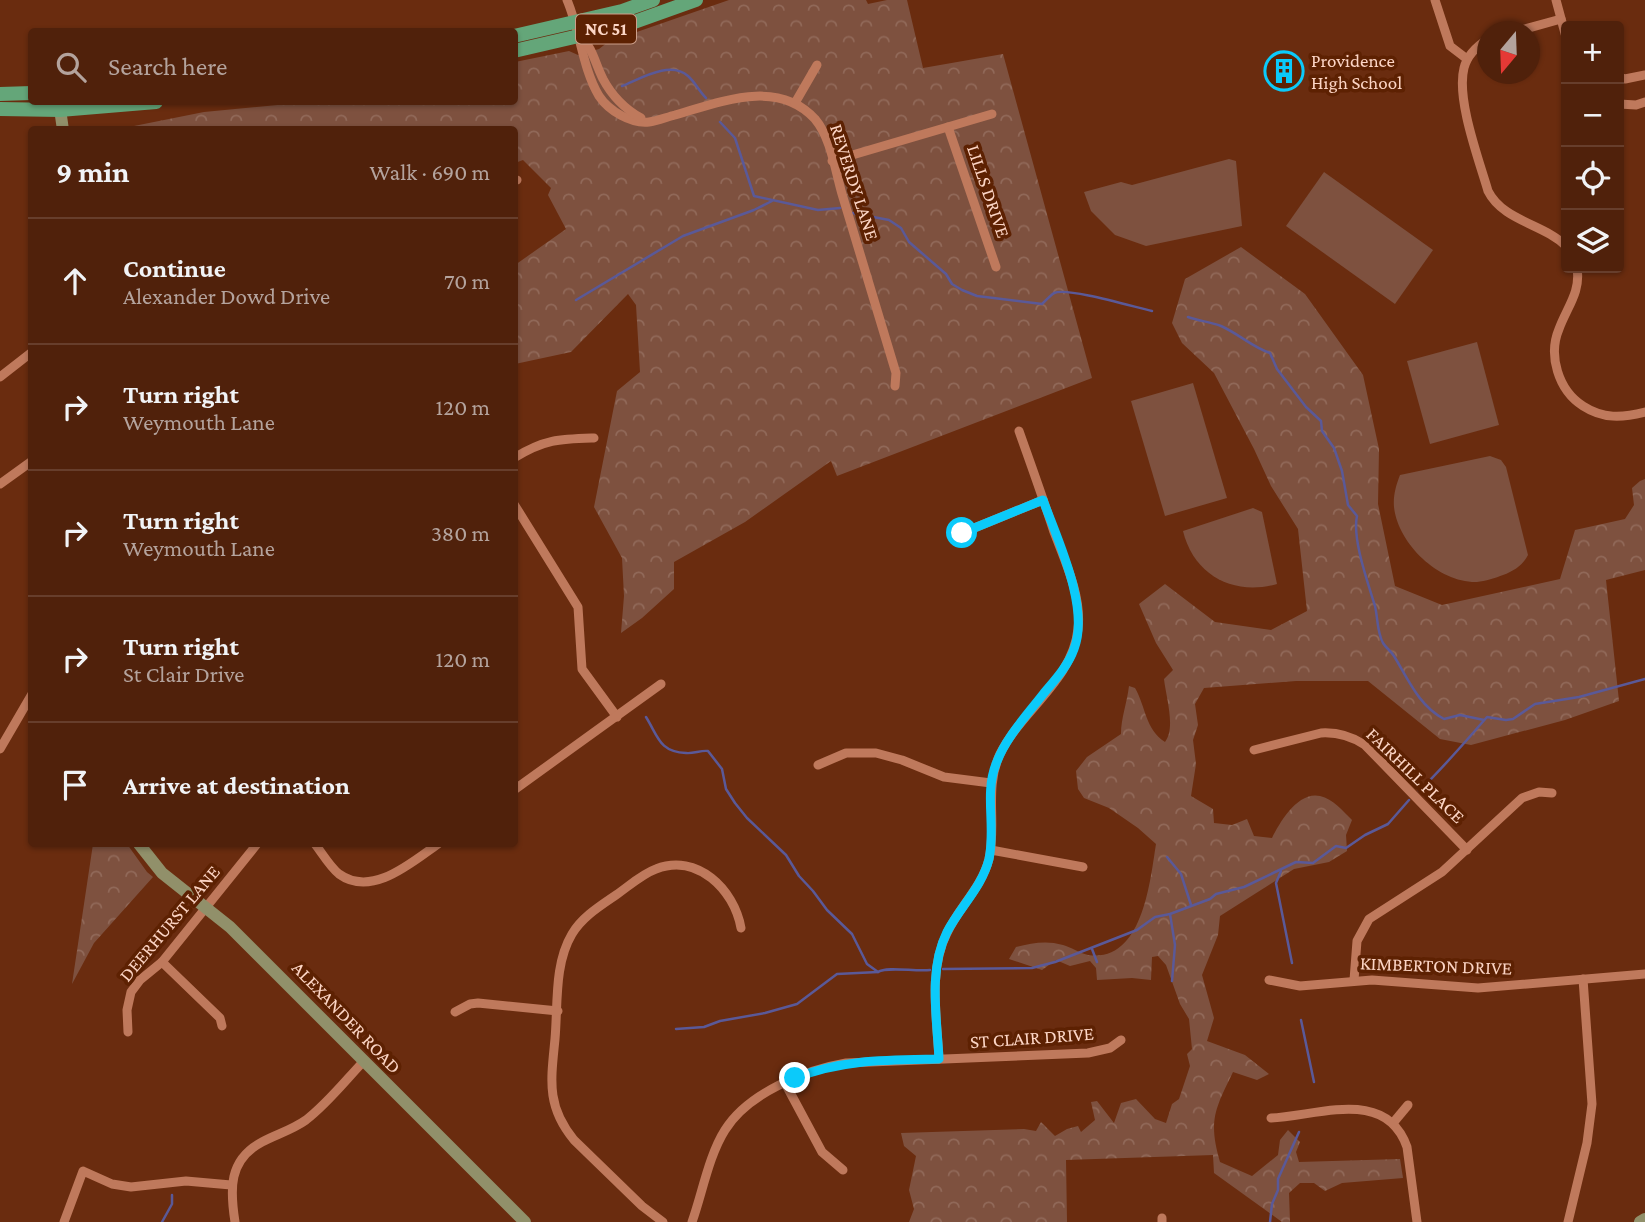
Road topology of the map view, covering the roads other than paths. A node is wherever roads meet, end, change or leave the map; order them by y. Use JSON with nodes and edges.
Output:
{"nodes":[{"id":1,"x":566,"y":0,"type":"edge"},
{"id":2,"x":653,"y":0,"type":"edge"},
{"id":3,"x":696,"y":0,"type":"edge"},
{"id":4,"x":1435,"y":0,"type":"edge"},
{"id":5,"x":1556,"y":0,"type":"edge"},
{"id":6,"x":1561,"y":19,"type":"joint"},
{"id":7,"x":1540,"y":25,"type":"edge"},
{"id":8,"x":578,"y":28,"type":"junction"},
{"id":9,"x":518,"y":36,"type":"edge"},
{"id":10,"x":518,"y":50,"type":"edge"},
{"id":11,"x":1477,"y":50,"type":"edge"},
{"id":12,"x":1467,"y":60,"type":"junction"},
{"id":13,"x":817,"y":65,"type":"dead end"},
{"id":14,"x":1645,"y":75,"type":"edge"},
{"id":15,"x":1624,"y":79,"type":"edge"},
{"id":16,"x":28,"y":93,"type":"edge"},
{"id":17,"x":0,"y":94,"type":"edge"},
{"id":18,"x":1645,"y":102,"type":"edge"},
{"id":19,"x":795,"y":103,"type":"junction"},
{"id":20,"x":1624,"y":104,"type":"edge"},
{"id":21,"x":83,"y":105,"type":"edge"},
{"id":22,"x":59,"y":106,"type":"edge"},
{"id":23,"x":0,"y":109,"type":"edge"},
{"id":24,"x":992,"y":114,"type":"dead end"},
{"id":25,"x":62,"y":126,"type":"edge"},
{"id":26,"x":948,"y":127,"type":"junction"},
{"id":27,"x":832,"y":161,"type":"junction"},
{"id":28,"x":1561,"y":242,"type":"edge"},
{"id":29,"x":996,"y":267,"type":"dead end"},
{"id":30,"x":1577,"y":273,"type":"edge"},
{"id":31,"x":28,"y":355,"type":"edge"},
{"id":32,"x":0,"y":377,"type":"edge"},
{"id":33,"x":895,"y":386,"type":"dead end"},
{"id":34,"x":1645,"y":412,"type":"edge"},
{"id":35,"x":1019,"y":431,"type":"dead end"},
{"id":36,"x":594,"y":438,"type":"dead end"},
{"id":37,"x":518,"y":456,"type":"edge"},
{"id":38,"x":28,"y":464,"type":"edge"},
{"id":39,"x":0,"y":484,"type":"edge"},
{"id":40,"x":1043,"y":500,"type":"junction"},
{"id":41,"x":518,"y":510,"type":"edge"},
{"id":42,"x":962,"y":533,"type":"dead end"},
{"id":43,"x":661,"y":684,"type":"dead end"},
{"id":44,"x":28,"y":701,"type":"edge"},
{"id":45,"x":617,"y":716,"type":"junction"},
{"id":46,"x":0,"y":749,"type":"edge"},
{"id":47,"x":1254,"y":750,"type":"dead end"},
{"id":48,"x":818,"y":765,"type":"dead end"},
{"id":49,"x":991,"y":783,"type":"junction"},
{"id":50,"x":518,"y":787,"type":"edge"},
{"id":51,"x":1552,"y":793,"type":"dead end"},
{"id":52,"x":141,"y":847,"type":"edge"},
{"id":53,"x":255,"y":847,"type":"edge"},
{"id":54,"x":317,"y":847,"type":"edge"},
{"id":55,"x":434,"y":847,"type":"edge"},
{"id":56,"x":1467,"y":849,"type":"junction"},
{"id":57,"x":991,"y":850,"type":"junction"},
{"id":58,"x":1083,"y":867,"type":"dead end"},
{"id":59,"x":207,"y":907,"type":"junction"},
{"id":60,"x":741,"y":928,"type":"dead end"},
{"id":61,"x":162,"y":962,"type":"junction"},
{"id":62,"x":1645,"y":974,"type":"edge"},
{"id":63,"x":1583,"y":979,"type":"junction"},
{"id":64,"x":1269,"y":980,"type":"dead end"},
{"id":65,"x":1354,"y":980,"type":"junction"},
{"id":66,"x":558,"y":1010,"type":"junction"},
{"id":67,"x":455,"y":1012,"type":"dead end"},
{"id":68,"x":222,"y":1026,"type":"dead end"},
{"id":69,"x":128,"y":1032,"type":"dead end"},
{"id":70,"x":1121,"y":1040,"type":"dead end"},
{"id":71,"x":939,"y":1059,"type":"junction"},
{"id":72,"x":363,"y":1062,"type":"junction"},
{"id":73,"x":785,"y":1083,"type":"junction"},
{"id":74,"x":1408,"y":1105,"type":"dead end"},
{"id":75,"x":1271,"y":1118,"type":"dead end"},
{"id":76,"x":1393,"y":1123,"type":"junction"},
{"id":77,"x":843,"y":1170,"type":"dead end"},
{"id":78,"x":232,"y":1185,"type":"junction"},
{"id":79,"x":1645,"y":1219,"type":"edge"},
{"id":80,"x":65,"y":1222,"type":"edge"},
{"id":81,"x":235,"y":1222,"type":"edge"},
{"id":82,"x":525,"y":1222,"type":"edge"},
{"id":83,"x":663,"y":1222,"type":"edge"},
{"id":84,"x":692,"y":1222,"type":"edge"},
{"id":85,"x":1418,"y":1222,"type":"edge"},
{"id":86,"x":1568,"y":1222,"type":"edge"},
{"id":87,"x":1640,"y":1222,"type":"edge"}],
"edges":[{"from":1,"to":8,"type":"street"},
{"from":2,"to":8,"type":"main road","number":"NC 51"},
{"from":3,"to":8,"type":"main road","number":"NC 51"},
{"from":4,"to":12,"type":"street"},
{"from":5,"to":6,"type":"street"},
{"from":6,"to":7,"type":"street"},
{"from":8,"to":9,"type":"main road","number":"NC 51"},
{"from":8,"to":10,"type":"main road","number":"NC 51"},
{"from":8,"to":19,"type":"street"},
{"from":11,"to":12,"type":"street"},
{"from":12,"to":28,"type":"street"},
{"from":13,"to":19,"type":"street"},
{"from":14,"to":15,"type":"street"},
{"from":16,"to":17,"type":"main road"},
{"from":18,"to":20,"type":"street"},
{"from":19,"to":27,"type":"street","name":"REVERDY LANE"},
{"from":21,"to":22,"type":"main road"},
{"from":22,"to":23,"type":"main road"},
{"from":22,"to":25,"type":"street"},
{"from":24,"to":26,"type":"street"},
{"from":26,"to":27,"type":"street"},
{"from":26,"to":29,"type":"street","name":"LILLS DRIVE"},
{"from":27,"to":33,"type":"street","name":"REVERDY LANE"},
{"from":30,"to":34,"type":"street"},
{"from":31,"to":32,"type":"street"},
{"from":35,"to":40,"type":"street"},
{"from":36,"to":37,"type":"street"},
{"from":38,"to":39,"type":"street"},
{"from":40,"to":42,"type":"street"},
{"from":40,"to":49,"type":"street"},
{"from":41,"to":45,"type":"street"},
{"from":43,"to":45,"type":"street"},
{"from":44,"to":46,"type":"street"},
{"from":45,"to":50,"type":"street"},
{"from":47,"to":56,"type":"street","name":"FAIRHILL PLACE"},
{"from":48,"to":49,"type":"street"},
{"from":49,"to":57,"type":"street"},
{"from":51,"to":56,"type":"street"},
{"from":52,"to":59,"type":"street","name":"ALEXANDER ROAD"},
{"from":53,"to":59,"type":"street","name":"DEERHURST LANE"},
{"from":54,"to":55,"type":"street"},
{"from":56,"to":65,"type":"street"},
{"from":57,"to":58,"type":"street"},
{"from":57,"to":71,"type":"street"},
{"from":59,"to":61,"type":"street","name":"DEERHURST LANE"},
{"from":59,"to":72,"type":"street","name":"ALEXANDER ROAD"},
{"from":60,"to":66,"type":"street"},
{"from":61,"to":68,"type":"street"},
{"from":61,"to":69,"type":"street","name":"DEERHURST LANE"},
{"from":62,"to":63,"type":"street","name":"KIMBERTON DRIVE"},
{"from":63,"to":65,"type":"street","name":"KIMBERTON DRIVE"},
{"from":63,"to":86,"type":"street"},
{"from":64,"to":65,"type":"street","name":"KIMBERTON DRIVE"},
{"from":66,"to":67,"type":"street"},
{"from":66,"to":83,"type":"street"},
{"from":70,"to":71,"type":"street","name":"ST CLAIR DRIVE"},
{"from":71,"to":73,"type":"street","name":"ST CLAIR DRIVE"},
{"from":72,"to":78,"type":"street"},
{"from":72,"to":82,"type":"street","name":"ALEXANDER ROAD"},
{"from":73,"to":77,"type":"street"},
{"from":73,"to":84,"type":"street","name":"ST CLAIR DRIVE"},
{"from":74,"to":76,"type":"street"},
{"from":75,"to":76,"type":"street"},
{"from":76,"to":85,"type":"street"},
{"from":78,"to":80,"type":"street"},
{"from":78,"to":81,"type":"street"},
{"from":79,"to":87,"type":"street"}]}
